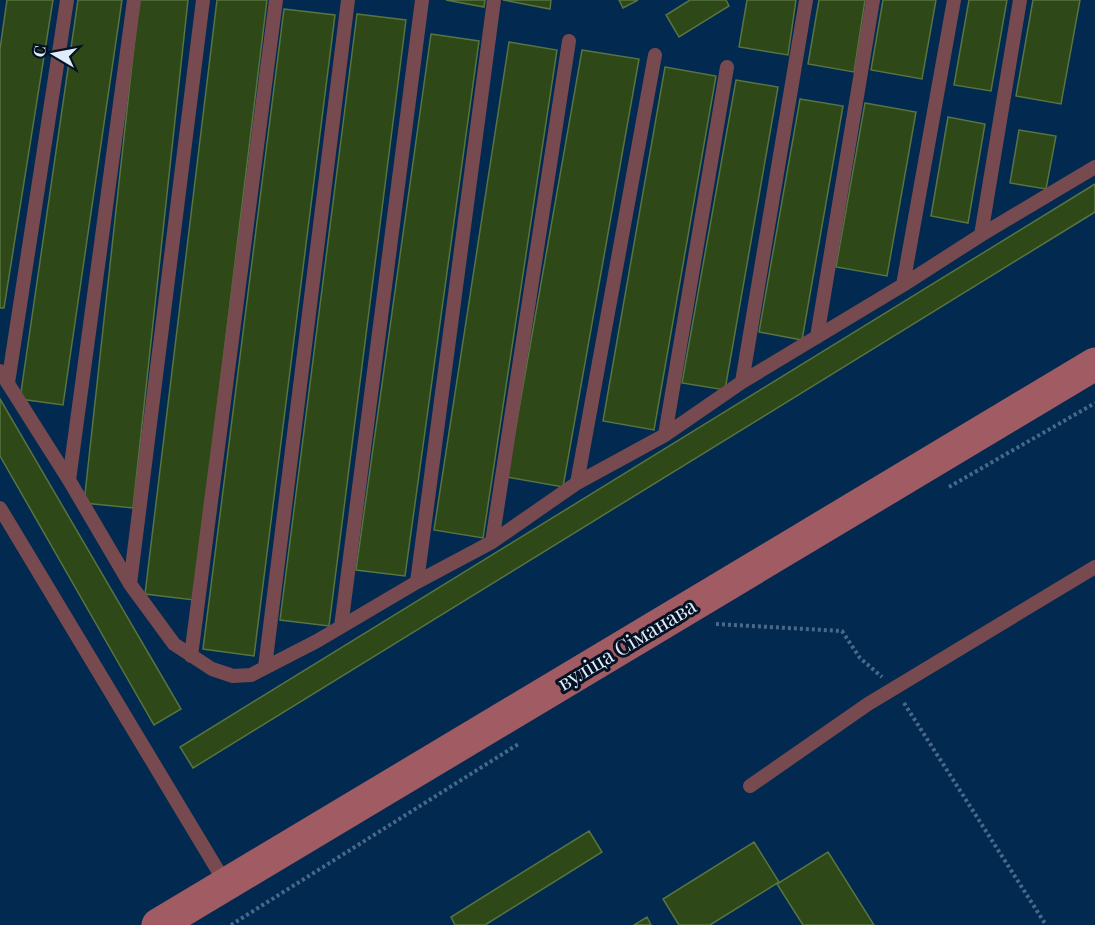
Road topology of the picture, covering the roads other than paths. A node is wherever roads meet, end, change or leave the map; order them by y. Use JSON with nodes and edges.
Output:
{"nodes":[{"id":1,"x":68,"y":0,"type":"edge"},
{"id":2,"x":134,"y":0,"type":"edge"},
{"id":3,"x":203,"y":0,"type":"edge"},
{"id":4,"x":276,"y":0,"type":"edge"},
{"id":5,"x":348,"y":0,"type":"edge"},
{"id":6,"x":422,"y":0,"type":"edge"},
{"id":7,"x":494,"y":0,"type":"edge"},
{"id":8,"x":806,"y":0,"type":"edge"},
{"id":9,"x":873,"y":0,"type":"edge"},
{"id":10,"x":954,"y":0,"type":"edge"},
{"id":11,"x":1020,"y":0,"type":"edge"},
{"id":12,"x":569,"y":41,"type":"dead end"},
{"id":13,"x":655,"y":55,"type":"dead end"},
{"id":14,"x":727,"y":68,"type":"dead end"},
{"id":15,"x":1095,"y":168,"type":"edge"},
{"id":16,"x":981,"y":235,"type":"junction"},
{"id":17,"x":903,"y":285,"type":"junction"},
{"id":18,"x":817,"y":337,"type":"junction"},
{"id":19,"x":1095,"y":364,"type":"edge"},
{"id":20,"x":0,"y":371,"type":"edge"},
{"id":21,"x":742,"y":382,"type":"junction"},
{"id":22,"x":8,"y":383,"type":"junction"},
{"id":23,"x":664,"y":435,"type":"junction"},
{"id":24,"x":69,"y":480,"type":"junction"},
{"id":25,"x":577,"y":483,"type":"junction"},
{"id":26,"x":0,"y":508,"type":"edge"},
{"id":27,"x":492,"y":542,"type":"junction"},
{"id":28,"x":1095,"y":567,"type":"edge"},
{"id":29,"x":417,"y":582,"type":"junction"},
{"id":30,"x":130,"y":584,"type":"junction"},
{"id":31,"x":340,"y":627,"type":"junction"},
{"id":32,"x":191,"y":656,"type":"junction"},
{"id":33,"x":265,"y":667,"type":"junction"},
{"id":34,"x":750,"y":786,"type":"dead end"},
{"id":35,"x":227,"y":885,"type":"junction"},
{"id":36,"x":158,"y":925,"type":"edge"}],
"edges":[{"from":1,"to":22,"type":"lane"},
{"from":2,"to":24,"type":"lane"},
{"from":3,"to":30,"type":"lane"},
{"from":4,"to":32,"type":"lane"},
{"from":5,"to":33,"type":"lane"},
{"from":6,"to":31,"type":"lane"},
{"from":7,"to":29,"type":"lane"},
{"from":8,"to":21,"type":"lane"},
{"from":9,"to":18,"type":"lane"},
{"from":10,"to":17,"type":"lane"},
{"from":11,"to":16,"type":"lane"},
{"from":12,"to":27,"type":"lane"},
{"from":13,"to":25,"type":"lane"},
{"from":14,"to":23,"type":"lane"},
{"from":15,"to":16,"type":"lane"},
{"from":16,"to":17,"type":"lane"},
{"from":17,"to":18,"type":"lane"},
{"from":18,"to":21,"type":"lane"},
{"from":19,"to":35,"type":"main road","name":"вуліца Сіманава"},
{"from":20,"to":22,"type":"lane"},
{"from":21,"to":23,"type":"lane"},
{"from":22,"to":24,"type":"lane"},
{"from":23,"to":25,"type":"lane"},
{"from":24,"to":30,"type":"lane"},
{"from":25,"to":27,"type":"lane"},
{"from":26,"to":35,"type":"lane"},
{"from":27,"to":29,"type":"lane"},
{"from":28,"to":34,"type":"lane"},
{"from":29,"to":31,"type":"lane"},
{"from":30,"to":32,"type":"lane"},
{"from":31,"to":33,"type":"lane"},
{"from":32,"to":33,"type":"lane"},
{"from":35,"to":36,"type":"main road","name":"вуліца Сіманава"}]}
